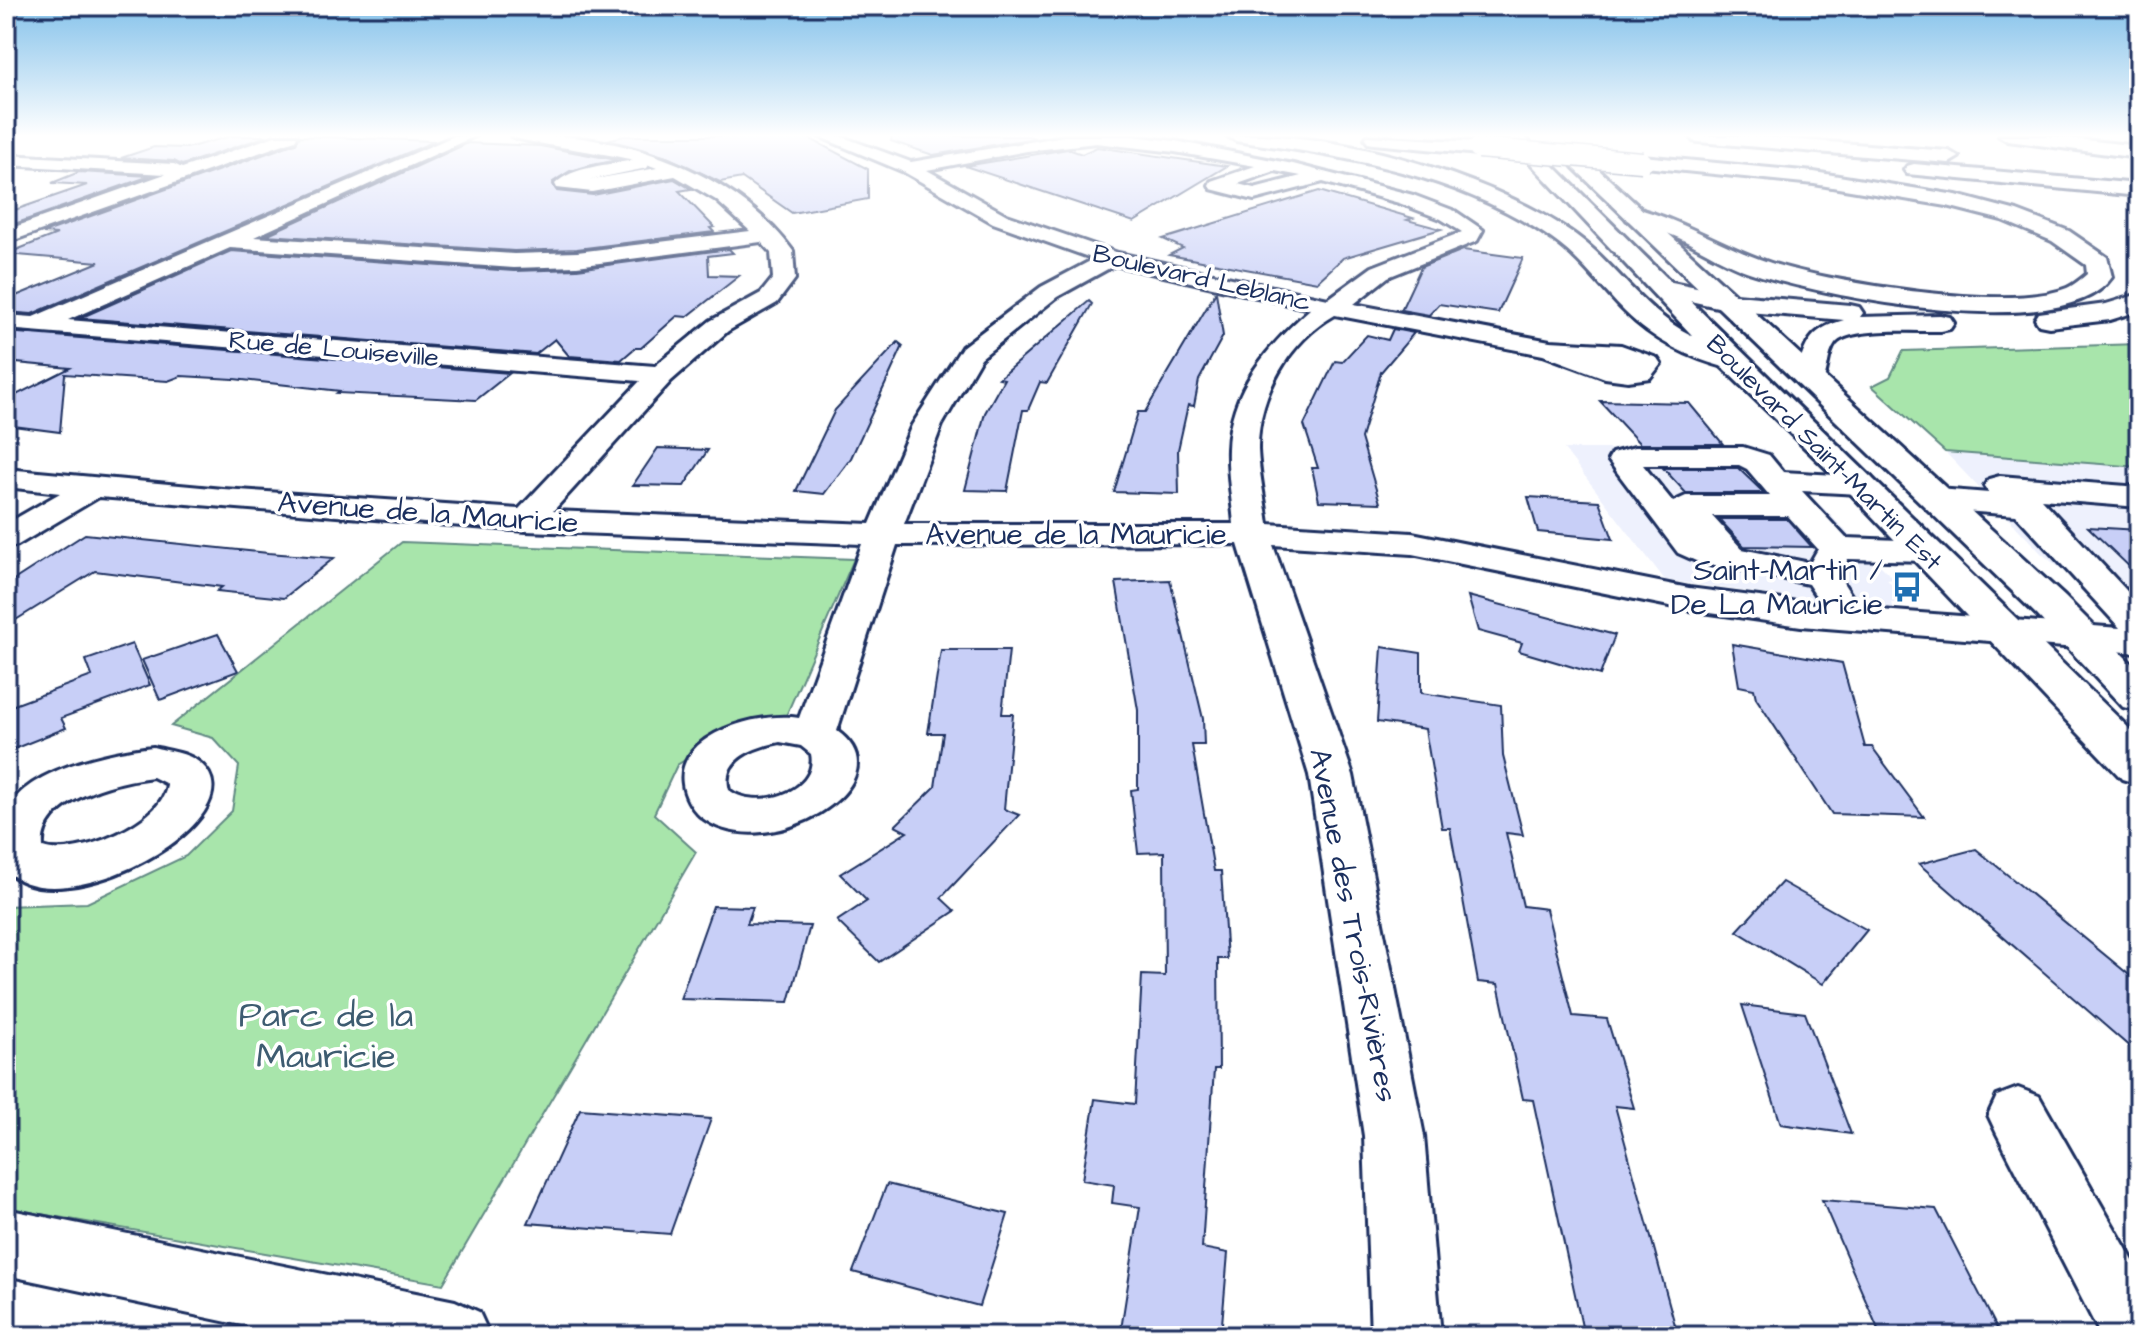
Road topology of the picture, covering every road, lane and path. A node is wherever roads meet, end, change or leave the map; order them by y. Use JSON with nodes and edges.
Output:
{"nodes":[{"id":1,"x":113,"y":199,"type":"edge"},
{"id":2,"x":323,"y":199,"type":"edge"},
{"id":3,"x":726,"y":199,"type":"edge"},
{"id":4,"x":964,"y":199,"type":"edge"},
{"id":5,"x":1401,"y":199,"type":"edge"},
{"id":6,"x":1492,"y":199,"type":"edge"},
{"id":7,"x":1574,"y":199,"type":"edge"},
{"id":8,"x":1618,"y":199,"type":"edge"},
{"id":9,"x":1928,"y":199,"type":"edge"},
{"id":10,"x":1635,"y":215,"type":"junction"},
{"id":11,"x":766,"y":235,"type":"junction"},
{"id":12,"x":6,"y":237,"type":"edge"},
{"id":13,"x":226,"y":241,"type":"junction"},
{"id":14,"x":1112,"y":258,"type":"junction"},
{"id":15,"x":1662,"y":288,"type":"junction"},
{"id":16,"x":1727,"y":302,"type":"junction"},
{"id":17,"x":2139,"y":302,"type":"edge"},
{"id":18,"x":1332,"y":307,"type":"junction"},
{"id":19,"x":1981,"y":321,"type":"junction"},
{"id":20,"x":6,"y":322,"type":"edge"},
{"id":21,"x":37,"y":325,"type":"junction"},
{"id":22,"x":1550,"y":349,"type":"dead end"},
{"id":23,"x":1731,"y":360,"type":"junction"},
{"id":24,"x":661,"y":375,"type":"junction"},
{"id":25,"x":1810,"y":379,"type":"junction"},
{"id":26,"x":6,"y":478,"type":"edge"},
{"id":27,"x":1774,"y":481,"type":"junction"},
{"id":28,"x":1860,"y":484,"type":"junction"},
{"id":29,"x":93,"y":487,"type":"junction"},
{"id":30,"x":2139,"y":497,"type":"edge"},
{"id":31,"x":1938,"y":499,"type":"junction"},
{"id":32,"x":2021,"y":505,"type":"junction"},
{"id":33,"x":1797,"y":506,"type":"junction"},
{"id":34,"x":2139,"y":514,"type":"edge"},
{"id":35,"x":526,"y":521,"type":"junction"},
{"id":36,"x":883,"y":534,"type":"junction"},
{"id":37,"x":1252,"y":534,"type":"junction"},
{"id":38,"x":6,"y":538,"type":"edge"},
{"id":39,"x":1926,"y":551,"type":"junction"},
{"id":40,"x":1730,"y":557,"type":"junction"},
{"id":41,"x":1829,"y":562,"type":"junction"},
{"id":42,"x":1848,"y":618,"type":"junction"},
{"id":43,"x":2139,"y":626,"type":"edge"},
{"id":44,"x":2005,"y":631,"type":"junction"},
{"id":45,"x":2081,"y":636,"type":"junction"},
{"id":46,"x":2139,"y":641,"type":"edge"},
{"id":47,"x":2139,"y":697,"type":"edge"},
{"id":48,"x":815,"y":734,"type":"dead end"},
{"id":49,"x":2139,"y":767,"type":"edge"},
{"id":50,"x":2018,"y":1115,"type":"dead end"},
{"id":51,"x":6,"y":1242,"type":"edge"},
{"id":52,"x":455,"y":1336,"type":"edge"},
{"id":53,"x":1406,"y":1336,"type":"edge"},
{"id":54,"x":2138,"y":1336,"type":"edge"}],
"edges":[{"from":1,"to":12,"type":"street"},
{"from":2,"to":13,"type":"street"},
{"from":3,"to":11,"type":"street"},
{"from":4,"to":14,"type":"street","name":"Boulevard Leblanc"},
{"from":5,"to":18,"type":"street","name":"Avenue des Trois-Rivières"},
{"from":6,"to":23,"type":"main road"},
{"from":7,"to":15,"type":"main road","name":"Boulevard Saint-Martin Est"},
{"from":8,"to":10,"type":"main road","name":"Boulevard Saint-Martin Est"},
{"from":9,"to":10,"type":"main road","bridge":true},
{"from":10,"to":16,"type":"main road","name":"Boulevard Saint-Martin Est"},
{"from":11,"to":13,"type":"street"},
{"from":11,"to":24,"type":"street"},
{"from":13,"to":21,"type":"street"},
{"from":14,"to":18,"type":"street","name":"Boulevard Leblanc"},
{"from":14,"to":36,"type":"street"},
{"from":15,"to":16,"type":"main road"},
{"from":15,"to":23,"type":"main road","name":"Boulevard Saint-Martin Est"},
{"from":16,"to":19,"type":"main road"},
{"from":16,"to":25,"type":"main road","name":"Boulevard Saint-Martin Est"},
{"from":17,"to":19,"type":"main road"},
{"from":18,"to":22,"type":"street","name":"Boulevard Leblanc"},
{"from":18,"to":37,"type":"street","name":"Avenue des Trois-Rivières"},
{"from":19,"to":25,"type":"main road"},
{"from":20,"to":21,"type":"street","name":"Rue de Louiseville"},
{"from":21,"to":24,"type":"street","name":"Rue de Louiseville"},
{"from":23,"to":28,"type":"main road","name":"Boulevard Saint-Martin Est"},
{"from":24,"to":35,"type":"street"},
{"from":25,"to":31,"type":"main road","name":"Boulevard Saint-Martin Est"},
{"from":26,"to":29,"type":"street","name":"Avenue de la Mauricie"},
{"from":27,"to":28,"type":"street"},
{"from":27,"to":33,"type":"street"},
{"from":27,"to":40,"type":"street"},
{"from":28,"to":39,"type":"main road","name":"Boulevard Saint-Martin Est"},
{"from":29,"to":35,"type":"street","name":"Avenue de la Mauricie"},
{"from":29,"to":38,"type":"street"},
{"from":30,"to":32,"type":"street"},
{"from":31,"to":32,"type":"street"},
{"from":31,"to":45,"type":"main road","name":"Boulevard Saint-Martin Est"},
{"from":32,"to":34,"type":"street"},
{"from":32,"to":43,"type":"street"},
{"from":33,"to":40,"type":"street"},
{"from":33,"to":41,"type":"street"},
{"from":35,"to":36,"type":"street","name":"Avenue de la Mauricie"},
{"from":36,"to":37,"type":"street","name":"Avenue de la Mauricie"},
{"from":36,"to":48,"type":"street"},
{"from":37,"to":42,"type":"street","name":"Avenue de la Mauricie"},
{"from":37,"to":53,"type":"street","name":"Avenue des Trois-Rivières"},
{"from":39,"to":41,"type":"street"},
{"from":39,"to":44,"type":"main road","name":"Boulevard Saint-Martin Est"},
{"from":40,"to":41,"type":"street"},
{"from":41,"to":42,"type":"street"},
{"from":42,"to":44,"type":"street","name":"Avenue de la Mauricie"},
{"from":44,"to":45,"type":"street","name":"Avenue de la Mauricie"},
{"from":44,"to":49,"type":"main road","name":"Boulevard Saint-Martin Est"},
{"from":45,"to":46,"type":"street","name":"Avenue de la Mauricie"},
{"from":45,"to":47,"type":"main road","name":"Boulevard Saint-Martin Est"},
{"from":50,"to":54,"type":"street"},
{"from":51,"to":52,"type":"street"}]}
